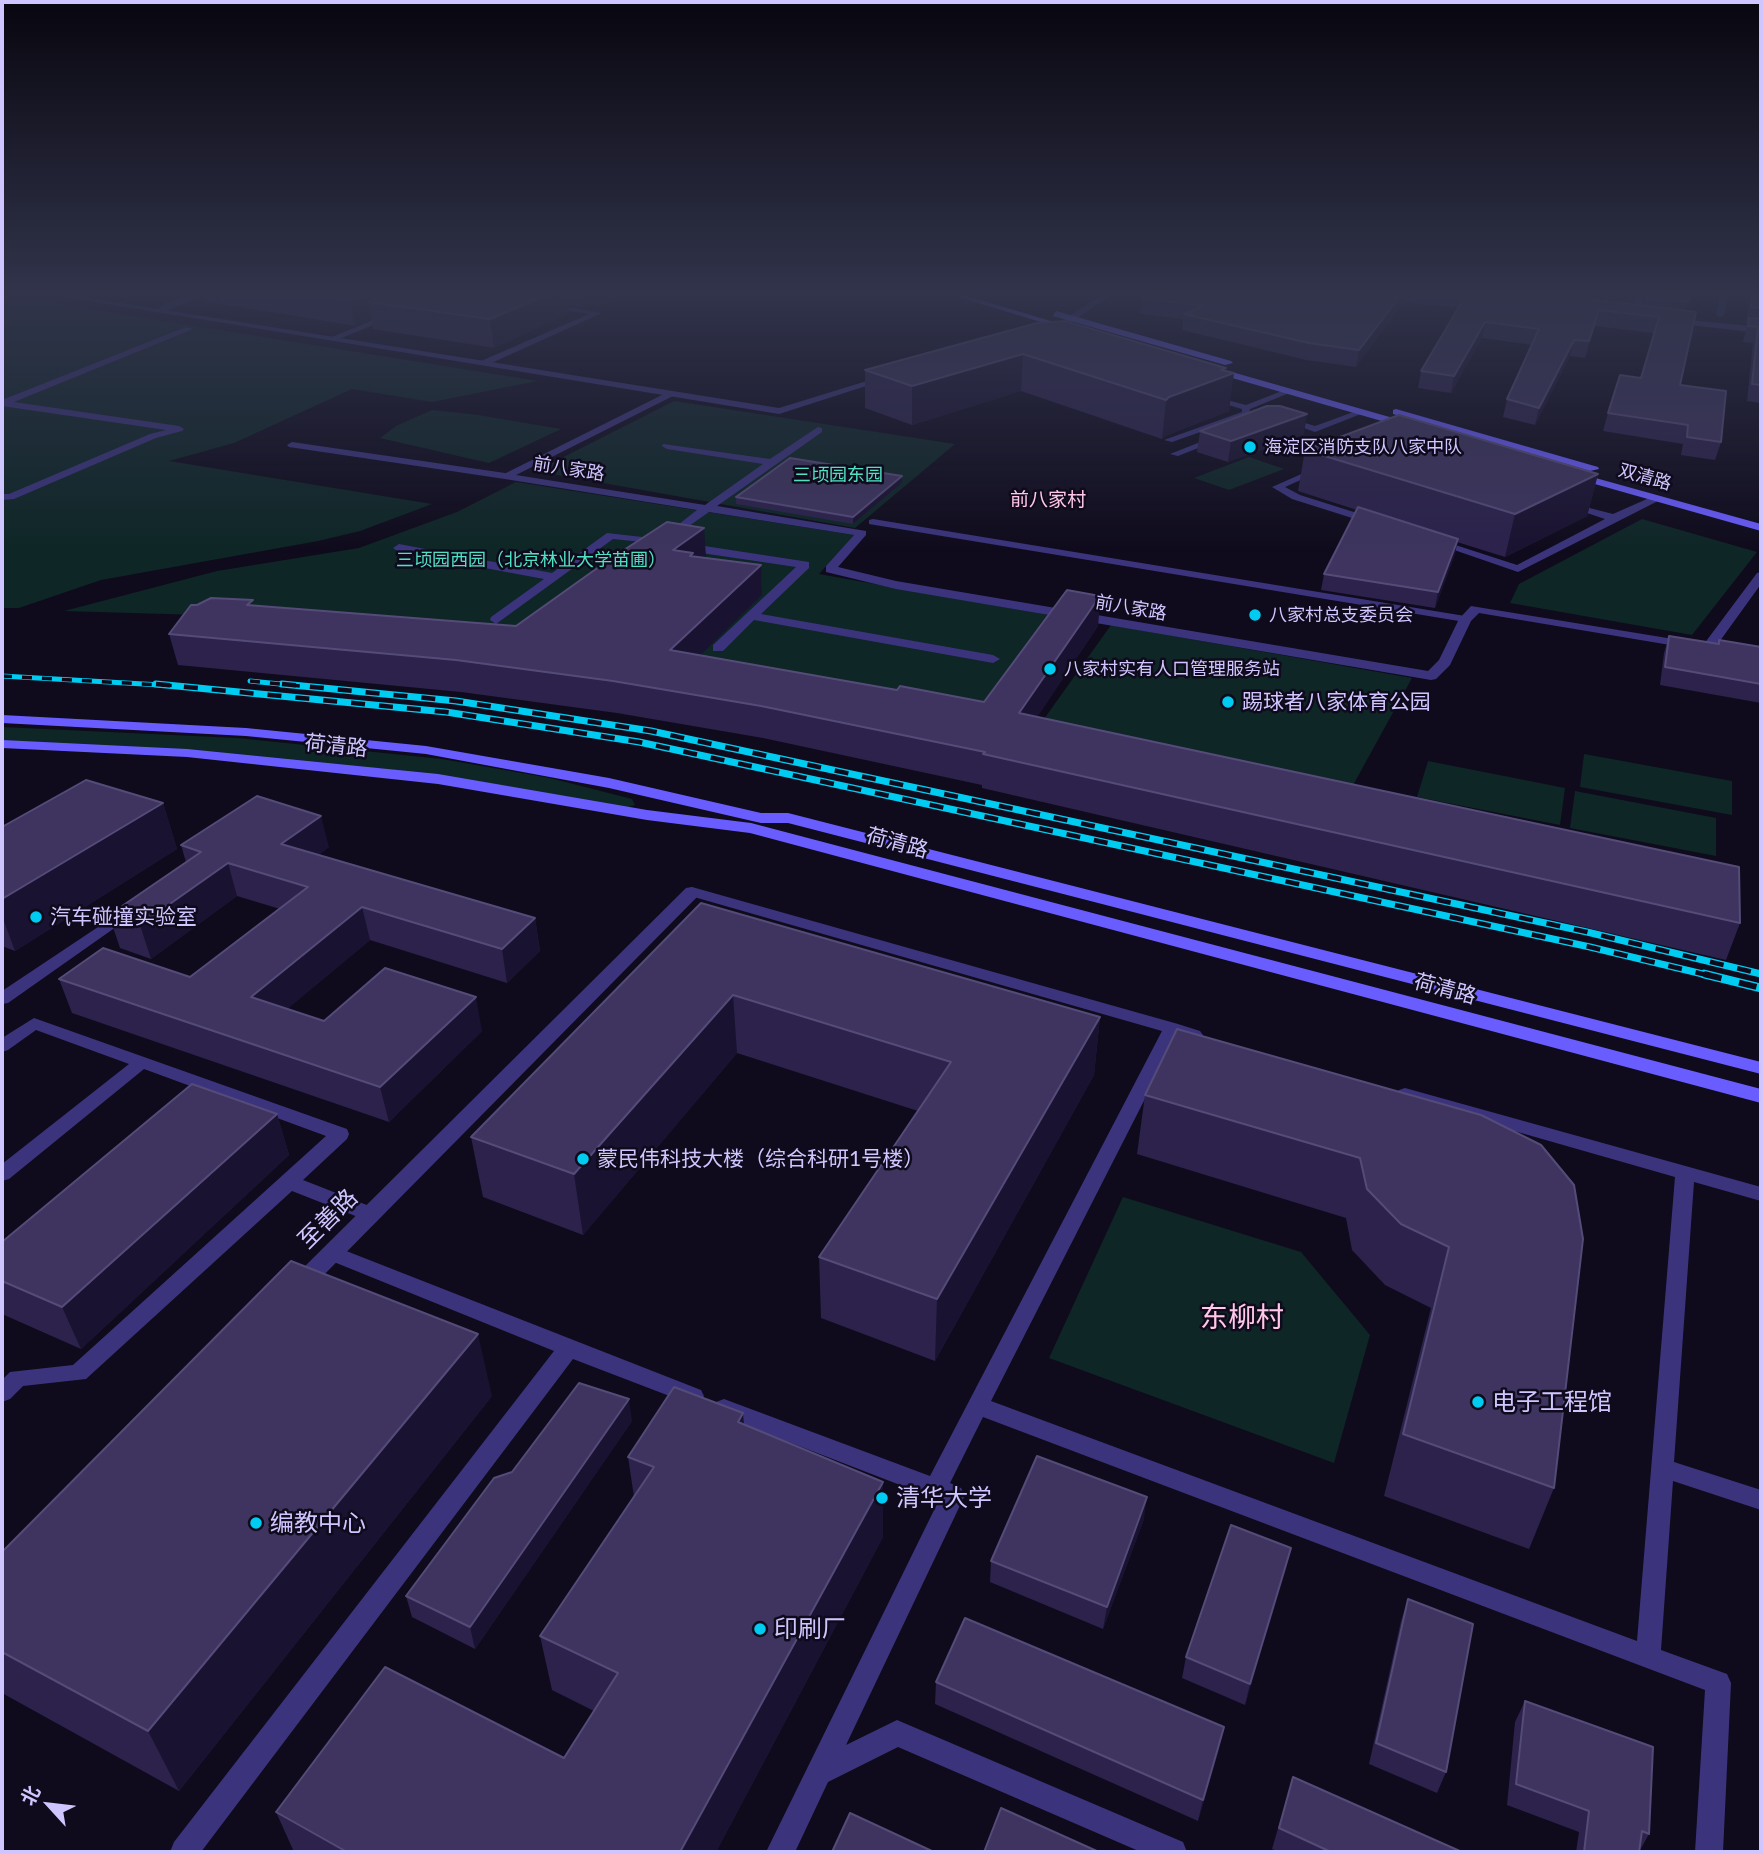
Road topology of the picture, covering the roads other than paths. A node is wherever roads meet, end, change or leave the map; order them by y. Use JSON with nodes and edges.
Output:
{"nodes":[{"id":1,"x":58,"y":382,"type":"edge"},
{"id":2,"x":595,"y":382,"type":"edge"},
{"id":3,"x":877,"y":382,"type":"edge"},
{"id":4,"x":1256,"y":382,"type":"edge"},
{"id":5,"x":1292,"y":382,"type":"edge"},
{"id":6,"x":1290,"y":391,"type":"junction"},
{"id":7,"x":670,"y":394,"type":"junction"},
{"id":8,"x":1207,"y":396,"type":"edge"},
{"id":9,"x":2,"y":404,"type":"edge"},
{"id":10,"x":1246,"y":408,"type":"junction"},
{"id":11,"x":1362,"y":412,"type":"junction"},
{"id":12,"x":1275,"y":421,"type":"edge"},
{"id":13,"x":818,"y":430,"type":"dead end"},
{"id":14,"x":1225,"y":435,"type":"edge"},
{"id":15,"x":1170,"y":440,"type":"edge"},
{"id":16,"x":292,"y":444,"type":"dead end"},
{"id":17,"x":667,"y":446,"type":"dead end"},
{"id":18,"x":1175,"y":454,"type":"dead end"},
{"id":19,"x":772,"y":462,"type":"junction"},
{"id":20,"x":1324,"y":467,"type":"edge"},
{"id":21,"x":505,"y":476,"type":"junction"},
{"id":22,"x":2,"y":497,"type":"edge"},
{"id":23,"x":1656,"y":498,"type":"junction"},
{"id":24,"x":1562,"y":502,"type":"edge"},
{"id":25,"x":705,"y":508,"type":"junction"},
{"id":26,"x":1761,"y":516,"type":"edge"},
{"id":27,"x":1614,"y":518,"type":"junction"},
{"id":28,"x":873,"y":522,"type":"joint"},
{"id":29,"x":1388,"y":527,"type":"edge"},
{"id":30,"x":1761,"y":528,"type":"edge"},
{"id":31,"x":862,"y":533,"type":"junction"},
{"id":32,"x":1427,"y":539,"type":"edge"},
{"id":33,"x":658,"y":542,"type":"junction"},
{"id":34,"x":399,"y":548,"type":"dead end"},
{"id":35,"x":1761,"y":576,"type":"edge"},
{"id":36,"x":554,"y":577,"type":"junction"},
{"id":37,"x":751,"y":616,"type":"junction"},
{"id":38,"x":1465,"y":619,"type":"junction"},
{"id":39,"x":496,"y":620,"type":"dead end"},
{"id":40,"x":718,"y":648,"type":"dead end"},
{"id":41,"x":993,"y":659,"type":"dead end"},
{"id":42,"x":2,"y":719,"type":"edge"},
{"id":43,"x":2,"y":744,"type":"edge"},
{"id":44,"x":692,"y":892,"type":"joint"},
{"id":45,"x":146,"y":899,"type":"edge"},
{"id":46,"x":2,"y":999,"type":"edge"},
{"id":47,"x":1172,"y":1028,"type":"junction"},
{"id":48,"x":1212,"y":1039,"type":"edge"},
{"id":49,"x":2,"y":1046,"type":"edge"},
{"id":50,"x":142,"y":1062,"type":"junction"},
{"id":51,"x":1761,"y":1068,"type":"edge"},
{"id":52,"x":1382,"y":1087,"type":"edge"},
{"id":53,"x":219,"y":1090,"type":"junction"},
{"id":54,"x":1761,"y":1096,"type":"edge"},
{"id":55,"x":199,"y":1107,"type":"edge"},
{"id":56,"x":1685,"y":1172,"type":"junction"},
{"id":57,"x":2,"y":1174,"type":"edge"},
{"id":58,"x":289,"y":1182,"type":"junction"},
{"id":59,"x":1761,"y":1194,"type":"edge"},
{"id":60,"x":370,"y":1214,"type":"junction"},
{"id":61,"x":331,"y":1253,"type":"junction"},
{"id":62,"x":283,"y":1302,"type":"edge"},
{"id":63,"x":569,"y":1348,"type":"junction"},
{"id":64,"x":2,"y":1393,"type":"edge"},
{"id":65,"x":977,"y":1405,"type":"junction"},
{"id":66,"x":1661,"y":1467,"type":"junction"},
{"id":67,"x":935,"y":1489,"type":"junction"},
{"id":68,"x":1761,"y":1500,"type":"edge"},
{"id":69,"x":1648,"y":1657,"type":"junction"},
{"id":70,"x":818,"y":1773,"type":"junction"},
{"id":71,"x":184,"y":1852,"type":"edge"},
{"id":72,"x":780,"y":1852,"type":"edge"},
{"id":73,"x":1173,"y":1852,"type":"edge"},
{"id":74,"x":1709,"y":1852,"type":"edge"}],
"edges":[{"from":1,"to":9,"type":"lane"},
{"from":2,"to":7,"type":"street"},
{"from":3,"to":7,"type":"street"},
{"from":4,"to":6,"type":"main road","name":"双清路"},
{"from":5,"to":26,"type":"main road","name":"双清路"},
{"from":6,"to":10,"type":"lane"},
{"from":6,"to":11,"type":"main road","name":"双清路"},
{"from":7,"to":21,"type":"street"},
{"from":8,"to":10,"type":"lane"},
{"from":9,"to":22,"type":"lane"},
{"from":10,"to":15,"type":"lane"},
{"from":11,"to":12,"type":"lane"},
{"from":11,"to":23,"type":"main road","name":"双清路"},
{"from":13,"to":19,"type":"street"},
{"from":14,"to":18,"type":"lane"},
{"from":16,"to":21,"type":"lane"},
{"from":17,"to":19,"type":"street"},
{"from":19,"to":25,"type":"street"},
{"from":20,"to":29,"type":"lane"},
{"from":21,"to":25,"type":"street","name":"前八家路"},
{"from":23,"to":27,"type":"lane"},
{"from":23,"to":30,"type":"main road","name":"双清路"},
{"from":24,"to":27,"type":"lane"},
{"from":25,"to":31,"type":"street","name":"前八家路"},
{"from":25,"to":33,"type":"street"},
{"from":27,"to":32,"type":"lane"},
{"from":28,"to":31,"type":"street"},
{"from":28,"to":38,"type":"lane"},
{"from":31,"to":38,"type":"street","name":"前八家路"},
{"from":33,"to":36,"type":"street"},
{"from":33,"to":37,"type":"street"},
{"from":34,"to":36,"type":"street"},
{"from":35,"to":38,"type":"street"},
{"from":36,"to":39,"type":"street"},
{"from":37,"to":40,"type":"street"},
{"from":37,"to":41,"type":"street"},
{"from":42,"to":51,"type":"main road","name":"荷清路"},
{"from":43,"to":54,"type":"main road","name":"荷清路"},
{"from":44,"to":47,"type":"lane"},
{"from":44,"to":60,"type":"street","name":"至善路"},
{"from":45,"to":46,"type":"lane"},
{"from":47,"to":48,"type":"lane"},
{"from":47,"to":65,"type":"lane"},
{"from":49,"to":50,"type":"lane"},
{"from":50,"to":53,"type":"lane"},
{"from":50,"to":57,"type":"lane"},
{"from":52,"to":56,"type":"lane"},
{"from":53,"to":55,"type":"lane"},
{"from":53,"to":58,"type":"lane"},
{"from":56,"to":59,"type":"lane"},
{"from":56,"to":66,"type":"lane"},
{"from":58,"to":60,"type":"lane"},
{"from":58,"to":64,"type":"lane"},
{"from":60,"to":61,"type":"street","name":"至善路"},
{"from":61,"to":62,"type":"street","name":"至善路"},
{"from":61,"to":63,"type":"lane"},
{"from":63,"to":67,"type":"lane"},
{"from":63,"to":71,"type":"lane"},
{"from":65,"to":67,"type":"lane"},
{"from":65,"to":69,"type":"lane"},
{"from":66,"to":68,"type":"lane"},
{"from":66,"to":69,"type":"lane"},
{"from":67,"to":70,"type":"lane"},
{"from":69,"to":74,"type":"lane"},
{"from":70,"to":72,"type":"lane"},
{"from":70,"to":73,"type":"lane"}]}
